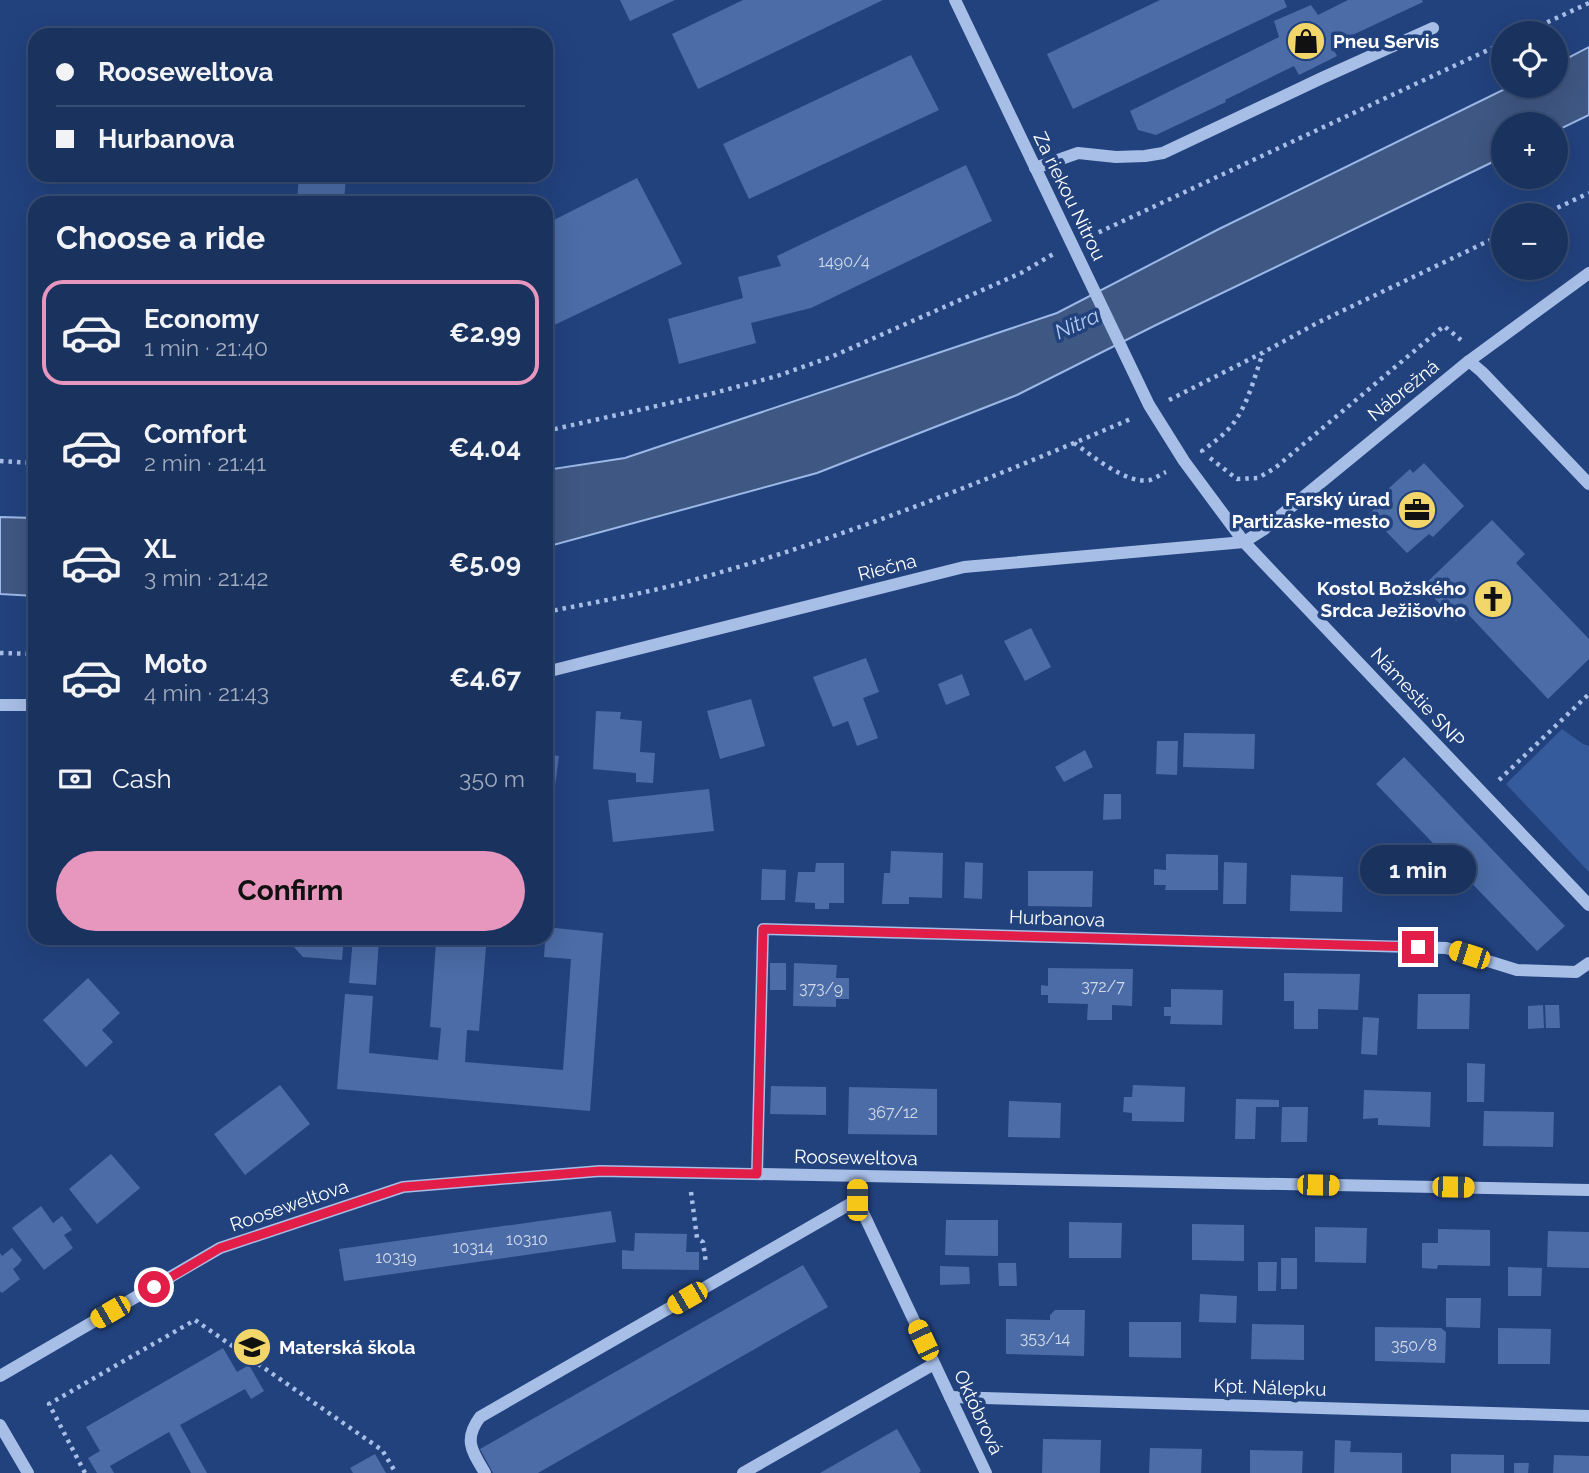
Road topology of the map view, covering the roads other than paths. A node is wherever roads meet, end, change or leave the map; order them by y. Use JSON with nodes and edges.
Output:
{"nodes":[{"id":1,"x":955,"y":0,"type":"edge"},
{"id":2,"x":1433,"y":28,"type":"dead end"},
{"id":3,"x":1035,"y":168,"type":"junction"},
{"id":4,"x":1589,"y":273,"type":"edge"},
{"id":5,"x":1469,"y":361,"type":"junction"},
{"id":6,"x":1150,"y":407,"type":"joint"},
{"id":7,"x":1589,"y":484,"type":"edge"},
{"id":8,"x":1244,"y":542,"type":"junction"},
{"id":9,"x":553,"y":670,"type":"edge"},
{"id":10,"x":0,"y":705,"type":"edge"},
{"id":11,"x":28,"y":705,"type":"edge"},
{"id":12,"x":1589,"y":905,"type":"edge"},
{"id":13,"x":1589,"y":962,"type":"edge"},
{"id":14,"x":757,"y":1174,"type":"junction"},
{"id":15,"x":857,"y":1176,"type":"junction"},
{"id":16,"x":1589,"y":1190,"type":"edge"},
{"id":17,"x":857,"y":1200,"type":"junction"},
{"id":18,"x":934,"y":1364,"type":"junction"},
{"id":19,"x":0,"y":1376,"type":"edge"},
{"id":20,"x":950,"y":1397,"type":"junction"},
{"id":21,"x":1589,"y":1416,"type":"edge"},
{"id":22,"x":0,"y":1425,"type":"edge"},
{"id":23,"x":28,"y":1473,"type":"edge"},
{"id":24,"x":485,"y":1473,"type":"edge"},
{"id":25,"x":743,"y":1473,"type":"edge"},
{"id":26,"x":986,"y":1473,"type":"edge"}],
"edges":[{"from":1,"to":3,"type":"street","name":"Za riekou Nitrou"},
{"from":2,"to":3,"type":"street"},
{"from":3,"to":6,"type":"street","name":"Za riekou Nitrou"},
{"from":4,"to":5,"type":"street","name":"Nábrežná"},
{"from":5,"to":7,"type":"street"},
{"from":5,"to":8,"type":"street","name":"Nábrežná"},
{"from":6,"to":8,"type":"street","name":"Námestie SNP"},
{"from":8,"to":9,"type":"street","name":"Riečna"},
{"from":8,"to":12,"type":"street","name":"Námestie SNP"},
{"from":10,"to":11,"type":"street"},
{"from":13,"to":14,"type":"street","name":"Hurbanova"},
{"from":14,"to":15,"type":"street","name":"Rooseweltova"},
{"from":14,"to":19,"type":"street","name":"Rooseweltova"},
{"from":15,"to":16,"type":"street","name":"Rooseweltova"},
{"from":15,"to":17,"type":"street","name":"Októbrová"},
{"from":17,"to":18,"type":"street","name":"Októbrová"},
{"from":17,"to":24,"type":"street"},
{"from":18,"to":20,"type":"street","name":"Októbrová"},
{"from":18,"to":25,"type":"street"},
{"from":20,"to":21,"type":"street","name":"Kpt. Nálepku"},
{"from":20,"to":26,"type":"street","name":"Októbrová"},
{"from":22,"to":23,"type":"street"}]}
